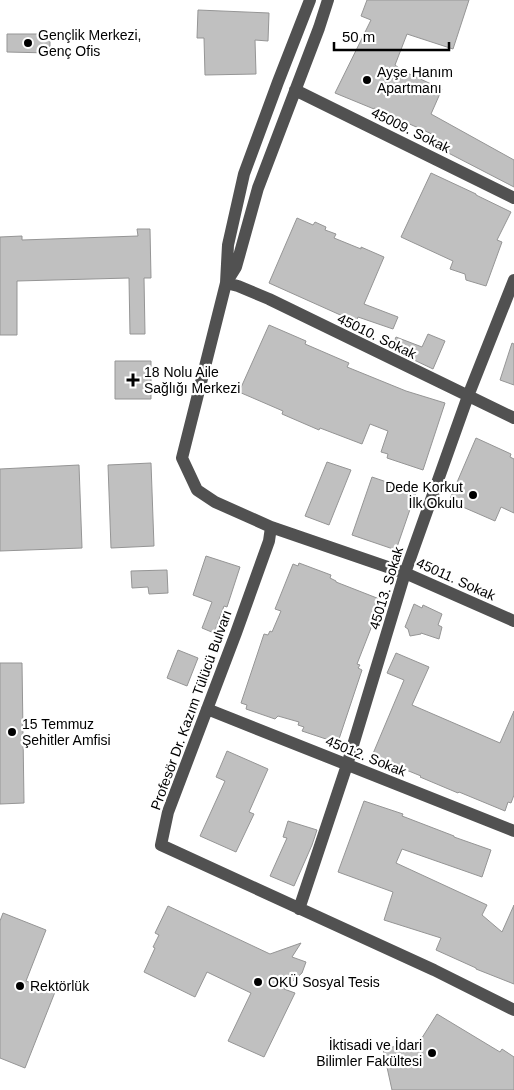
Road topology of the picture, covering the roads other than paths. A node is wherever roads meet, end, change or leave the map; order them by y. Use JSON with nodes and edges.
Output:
{"nodes":[{"id":1,"x":310,"y":0,"type":"edge"},
{"id":2,"x":328,"y":0,"type":"edge"},
{"id":3,"x":295,"y":90,"type":"junction"},
{"id":4,"x":514,"y":198,"type":"edge"},
{"id":5,"x":514,"y":280,"type":"edge"},
{"id":6,"x":226,"y":283,"type":"junction"},
{"id":7,"x":468,"y":396,"type":"junction"},
{"id":8,"x":514,"y":418,"type":"edge"},
{"id":9,"x":271,"y":527,"type":"junction"},
{"id":10,"x":405,"y":573,"type":"junction"},
{"id":11,"x":514,"y":621,"type":"edge"},
{"id":12,"x":207,"y":710,"type":"junction"},
{"id":13,"x":347,"y":765,"type":"junction"},
{"id":14,"x":514,"y":831,"type":"edge"},
{"id":15,"x":299,"y":909,"type":"junction"},
{"id":16,"x":514,"y":1010,"type":"edge"}],
"edges":[{"from":1,"to":6,"type":"street"},
{"from":2,"to":3,"type":"street"},
{"from":3,"to":4,"type":"street","name":"45009. Sokak"},
{"from":3,"to":6,"type":"street"},
{"from":5,"to":7,"type":"street","name":"45013. Sokak"},
{"from":6,"to":7,"type":"street","name":"45010. Sokak"},
{"from":6,"to":9,"type":"street"},
{"from":7,"to":8,"type":"street","name":"45010. Sokak"},
{"from":7,"to":10,"type":"street","name":"45013. Sokak"},
{"from":9,"to":10,"type":"street","name":"45011. Sokak"},
{"from":9,"to":12,"type":"street","name":"Profesör Dr. Kazım Tülücü Bulvarı"},
{"from":10,"to":11,"type":"street","name":"45011. Sokak"},
{"from":10,"to":13,"type":"street","name":"45013. Sokak"},
{"from":12,"to":13,"type":"street","name":"45012. Sokak"},
{"from":12,"to":15,"type":"street","name":"Profesör Dr. Kazım Tülücü Bulvarı"},
{"from":13,"to":14,"type":"street","name":"45012. Sokak"},
{"from":13,"to":15,"type":"street","name":"45013. Sokak"},
{"from":15,"to":16,"type":"street","name":"Profesör Dr. Kazım Tülücü Bulvarı"}]}
